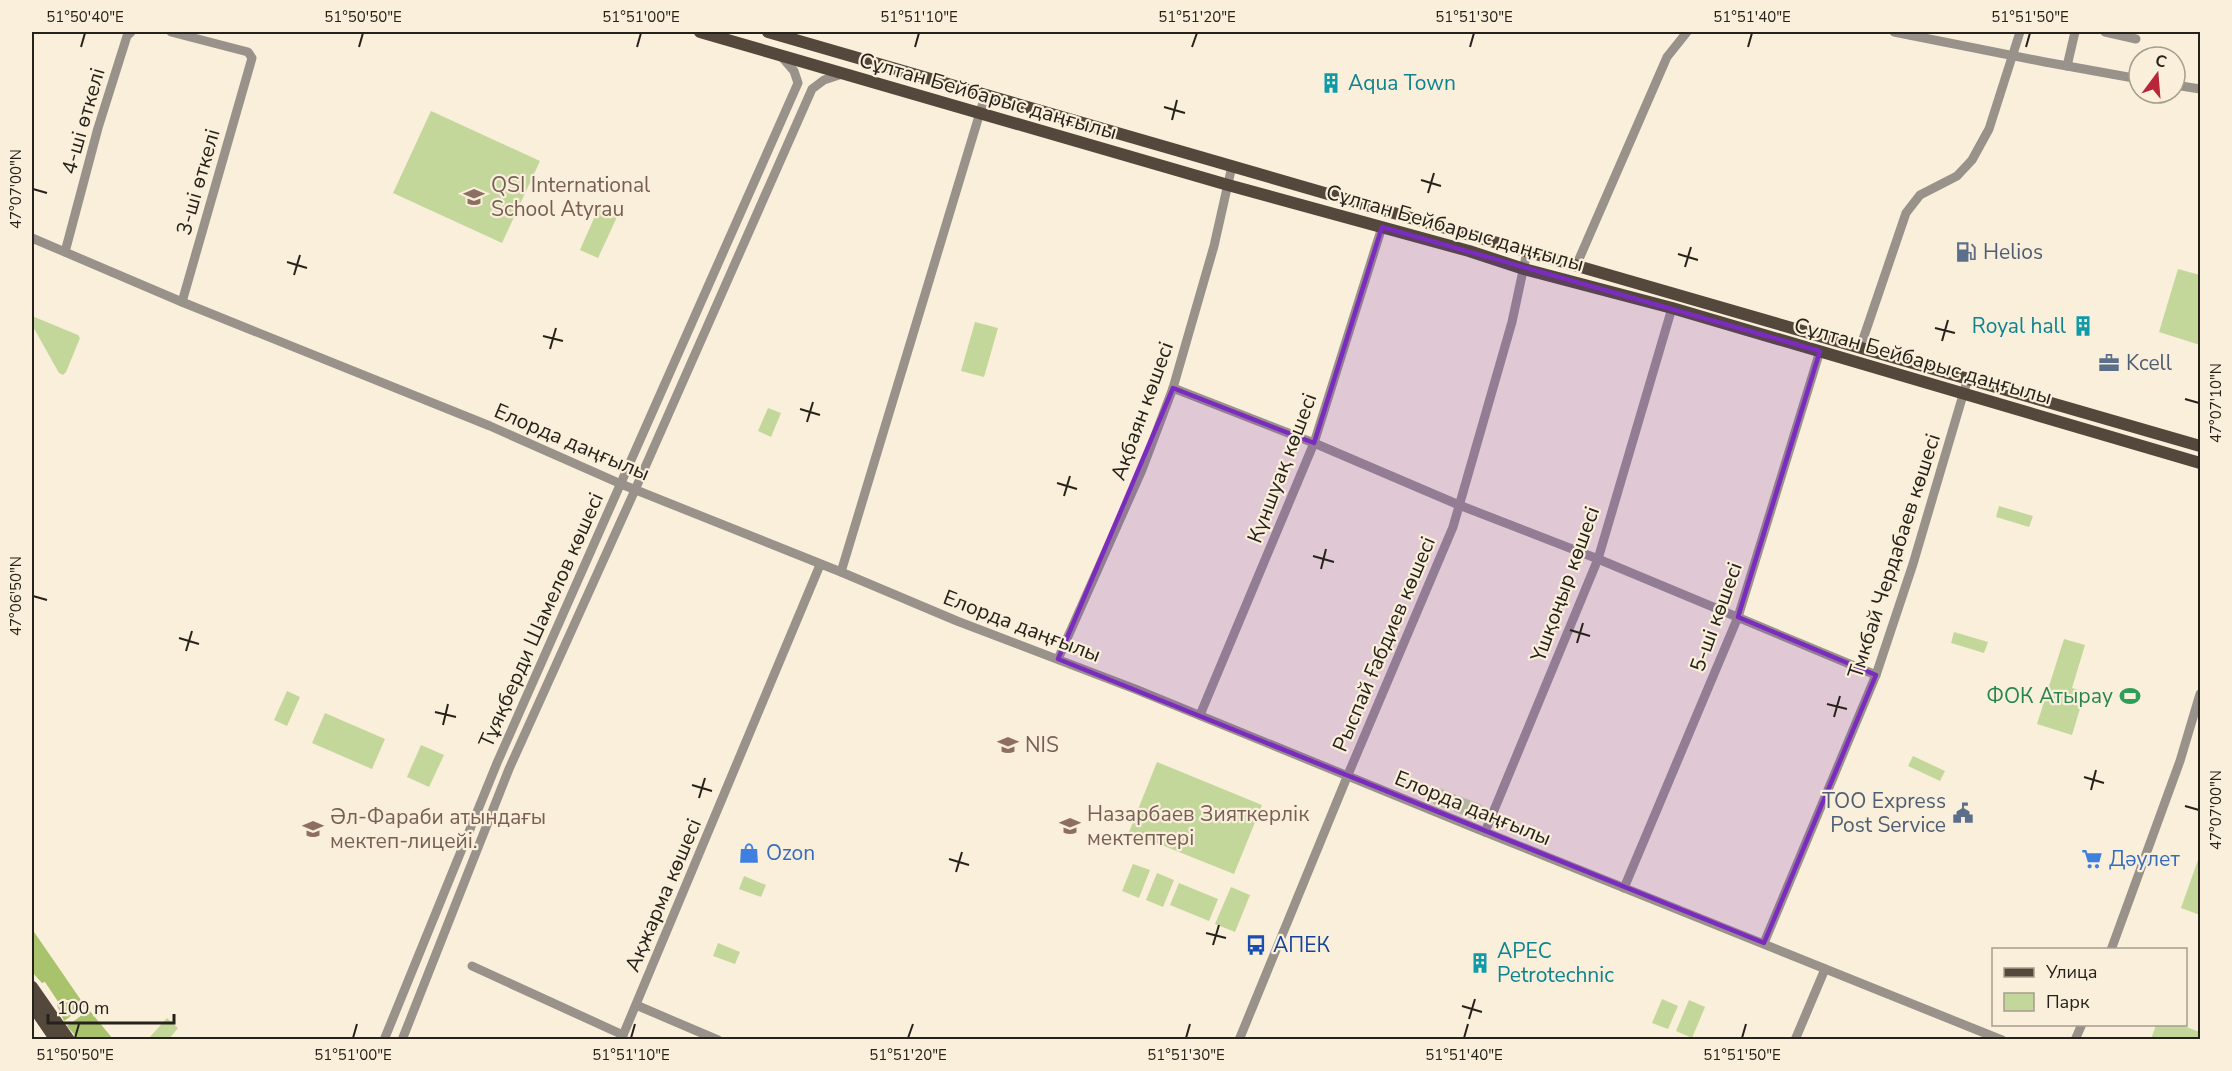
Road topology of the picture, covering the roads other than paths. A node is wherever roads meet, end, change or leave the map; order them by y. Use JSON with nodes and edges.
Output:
{"nodes":[{"id":1,"x":171,"y":32,"type":"edge"},
{"id":2,"x":700,"y":32,"type":"edge"},
{"id":3,"x":768,"y":32,"type":"edge"},
{"id":4,"x":1687,"y":32,"type":"edge"},
{"id":5,"x":1894,"y":32,"type":"edge"},
{"id":6,"x":2020,"y":32,"type":"edge"},
{"id":7,"x":2075,"y":32,"type":"edge"},
{"id":8,"x":2105,"y":32,"type":"edge"},
{"id":9,"x":129,"y":34,"type":"edge"},
{"id":10,"x":2136,"y":39,"type":"dead end"},
{"id":11,"x":2013,"y":54,"type":"junction"},
{"id":12,"x":781,"y":55,"type":"junction"},
{"id":13,"x":2067,"y":66,"type":"junction"},
{"id":14,"x":842,"y":74,"type":"junction"},
{"id":15,"x":2127,"y":76,"type":"edge"},
{"id":16,"x":985,"y":96,"type":"junction"},
{"id":17,"x":980,"y":113,"type":"junction"},
{"id":18,"x":1232,"y":166,"type":"junction"},
{"id":19,"x":1228,"y":185,"type":"junction"},
{"id":20,"x":1382,"y":227,"type":"junction"},
{"id":21,"x":32,"y":238,"type":"edge"},
{"id":22,"x":65,"y":252,"type":"junction"},
{"id":23,"x":1527,"y":252,"type":"junction"},
{"id":24,"x":1576,"y":266,"type":"junction"},
{"id":25,"x":1524,"y":269,"type":"junction"},
{"id":26,"x":182,"y":302,"type":"junction"},
{"id":27,"x":1672,"y":308,"type":"junction"},
{"id":28,"x":1860,"y":348,"type":"junction"},
{"id":29,"x":1820,"y":351,"type":"junction"},
{"id":30,"x":1968,"y":378,"type":"junction"},
{"id":31,"x":1173,"y":388,"type":"junction"},
{"id":32,"x":1964,"y":393,"type":"junction"},
{"id":33,"x":1314,"y":443,"type":"junction"},
{"id":34,"x":2200,"y":446,"type":"edge"},
{"id":35,"x":2200,"y":463,"type":"edge"},
{"id":36,"x":621,"y":484,"type":"junction"},
{"id":37,"x":635,"y":490,"type":"junction"},
{"id":38,"x":1459,"y":505,"type":"junction"},
{"id":39,"x":1599,"y":559,"type":"junction"},
{"id":40,"x":820,"y":564,"type":"junction"},
{"id":41,"x":841,"y":572,"type":"junction"},
{"id":42,"x":1738,"y":617,"type":"junction"},
{"id":43,"x":1058,"y":659,"type":"junction"},
{"id":44,"x":1876,"y":675,"type":"junction"},
{"id":45,"x":2200,"y":694,"type":"edge"},
{"id":46,"x":1200,"y":715,"type":"junction"},
{"id":47,"x":1347,"y":777,"type":"junction"},
{"id":48,"x":1485,"y":832,"type":"junction"},
{"id":49,"x":1624,"y":888,"type":"junction"},
{"id":50,"x":435,"y":915,"type":"junction"},
{"id":51,"x":449,"y":922,"type":"junction"},
{"id":52,"x":1764,"y":943,"type":"junction"},
{"id":53,"x":2112,"y":948,"type":"edge"},
{"id":54,"x":472,"y":966,"type":"dead end"},
{"id":55,"x":1825,"y":969,"type":"junction"},
{"id":56,"x":32,"y":987,"type":"edge"},
{"id":57,"x":32,"y":1005,"type":"edge"},
{"id":58,"x":636,"y":1005,"type":"junction"},
{"id":59,"x":2081,"y":1026,"type":"edge"},
{"id":60,"x":622,"y":1037,"type":"edge"},
{"id":61,"x":56,"y":1040,"type":"edge"},
{"id":62,"x":69,"y":1040,"type":"edge"},
{"id":63,"x":384,"y":1040,"type":"edge"},
{"id":64,"x":402,"y":1040,"type":"edge"},
{"id":65,"x":718,"y":1040,"type":"edge"},
{"id":66,"x":1239,"y":1040,"type":"edge"},
{"id":67,"x":1795,"y":1040,"type":"edge"},
{"id":68,"x":2002,"y":1040,"type":"edge"},
{"id":69,"x":2075,"y":1040,"type":"edge"}],
"edges":[{"from":1,"to":26,"type":"street","name":"3-ші өткелі"},
{"from":2,"to":12,"type":"main road","name":"Сұлтан Бейбарыс даңғылы"},
{"from":3,"to":16,"type":"main road","name":"Сұлтан Бейбарыс даңғылы"},
{"from":4,"to":24,"type":"street"},
{"from":5,"to":11,"type":"street"},
{"from":6,"to":11,"type":"street"},
{"from":7,"to":13,"type":"street"},
{"from":8,"to":10,"type":"street"},
{"from":9,"to":22,"type":"street","name":"4-ші өткелі"},
{"from":11,"to":13,"type":"street"},
{"from":11,"to":28,"type":"street"},
{"from":12,"to":14,"type":"main road","name":"Сұлтан Бейбарыс даңғылы"},
{"from":12,"to":36,"type":"street","name":"Тұяқберди Шамелов көшесі"},
{"from":13,"to":15,"type":"street"},
{"from":14,"to":17,"type":"main road","name":"Сұлтан Бейбарыс даңғылы"},
{"from":14,"to":37,"type":"street","name":"Тұяқберди Шамелов көшесі"},
{"from":16,"to":17,"type":"street"},
{"from":16,"to":18,"type":"main road","name":"Сұлтан Бейбарыс даңғылы"},
{"from":17,"to":19,"type":"main road","name":"Сұлтан Бейбарыс даңғылы"},
{"from":17,"to":41,"type":"street"},
{"from":18,"to":19,"type":"street","name":"Ақбаян көшесі"},
{"from":18,"to":23,"type":"main road","name":"Сұлтан Бейбарыс даңғылы"},
{"from":19,"to":20,"type":"main road","name":"Сұлтан Бейбарыс даңғылы"},
{"from":19,"to":31,"type":"street","name":"Ақбаян көшесі"},
{"from":20,"to":25,"type":"main road","name":"Сұлтан Бейбарыс даңғылы"},
{"from":20,"to":33,"type":"street","name":"Күншуақ көшесі"},
{"from":21,"to":22,"type":"street","name":"Елорда даңғылы"},
{"from":22,"to":26,"type":"street","name":"Елорда даңғылы"},
{"from":23,"to":24,"type":"main road","name":"Сұлтан Бейбарыс даңғылы"},
{"from":23,"to":25,"type":"street","name":"Рыспай Ғабдиев көшесі"},
{"from":24,"to":28,"type":"main road","name":"Сұлтан Бейбарыс даңғылы"},
{"from":25,"to":27,"type":"main road","name":"Сұлтан Бейбарыс даңғылы"},
{"from":25,"to":38,"type":"street","name":"Рыспай Ғабдиев көшесі"},
{"from":26,"to":36,"type":"street","name":"Елорда даңғылы"},
{"from":27,"to":29,"type":"main road","name":"Сұлтан Бейбарыс даңғылы"},
{"from":27,"to":39,"type":"street","name":"Үшқоңыр көшесі"},
{"from":28,"to":30,"type":"main road","name":"Сұлтан Бейбарыс даңғылы"},
{"from":29,"to":32,"type":"main road","name":"Сұлтан Бейбарыс даңғылы"},
{"from":29,"to":42,"type":"street","name":"5-ші көшесі"},
{"from":30,"to":32,"type":"street","name":"Тмкбай Чердабаев көшесі"},
{"from":30,"to":34,"type":"main road","name":"Сұлтан Бейбарыс даңғылы"},
{"from":31,"to":33,"type":"street"},
{"from":31,"to":43,"type":"street","name":"Ақбаян көшесі"},
{"from":32,"to":35,"type":"main road","name":"Сұлтан Бейбарыс даңғылы"},
{"from":32,"to":44,"type":"street","name":"Тмкбай Чердабаев көшесі"},
{"from":33,"to":38,"type":"street"},
{"from":33,"to":46,"type":"street","name":"Күншуақ көшесі"},
{"from":36,"to":37,"type":"street","name":"Елорда даңғылы"},
{"from":36,"to":50,"type":"street","name":"Тұяқберди Шамелов көшесі"},
{"from":37,"to":40,"type":"street","name":"Елорда даңғылы"},
{"from":37,"to":51,"type":"street","name":"Тұяқберди Шамелов көшесі"},
{"from":38,"to":39,"type":"street"},
{"from":38,"to":47,"type":"street","name":"Рыспай Ғабдиев көшесі"},
{"from":39,"to":42,"type":"street"},
{"from":39,"to":48,"type":"street","name":"Үшқоңыр көшесі"},
{"from":40,"to":41,"type":"street","name":"Елорда даңғылы"},
{"from":40,"to":58,"type":"street","name":"Ақжарма көшесі"},
{"from":41,"to":43,"type":"street","name":"Елорда даңғылы"},
{"from":42,"to":44,"type":"street"},
{"from":42,"to":49,"type":"street","name":"5-ші көшесі"},
{"from":43,"to":46,"type":"street","name":"Елорда даңғылы"},
{"from":44,"to":52,"type":"street","name":"Тмкбай Чердабаев көшесі"},
{"from":45,"to":53,"type":"street"},
{"from":46,"to":47,"type":"street","name":"Елорда даңғылы"},
{"from":47,"to":48,"type":"street","name":"Елорда даңғылы"},
{"from":47,"to":66,"type":"street","name":"Рыспай Ғабдиев көшесі"},
{"from":48,"to":49,"type":"street","name":"Елорда даңғылы"},
{"from":49,"to":52,"type":"street","name":"Елорда даңғылы"},
{"from":50,"to":51,"type":"street"},
{"from":50,"to":63,"type":"street","name":"Тұяқберди Шамелов көшесі"},
{"from":51,"to":64,"type":"street","name":"Тұяқберди Шамелов көшесі"},
{"from":52,"to":55,"type":"street","name":"Елорда даңғылы"},
{"from":54,"to":60,"type":"street"},
{"from":55,"to":67,"type":"street"},
{"from":55,"to":68,"type":"street","name":"Елорда даңғылы"},
{"from":56,"to":62,"type":"main road"},
{"from":57,"to":61,"type":"main road"},
{"from":58,"to":60,"type":"street","name":"Ақжарма көшесі"},
{"from":58,"to":65,"type":"street"},
{"from":59,"to":69,"type":"street"}]}
